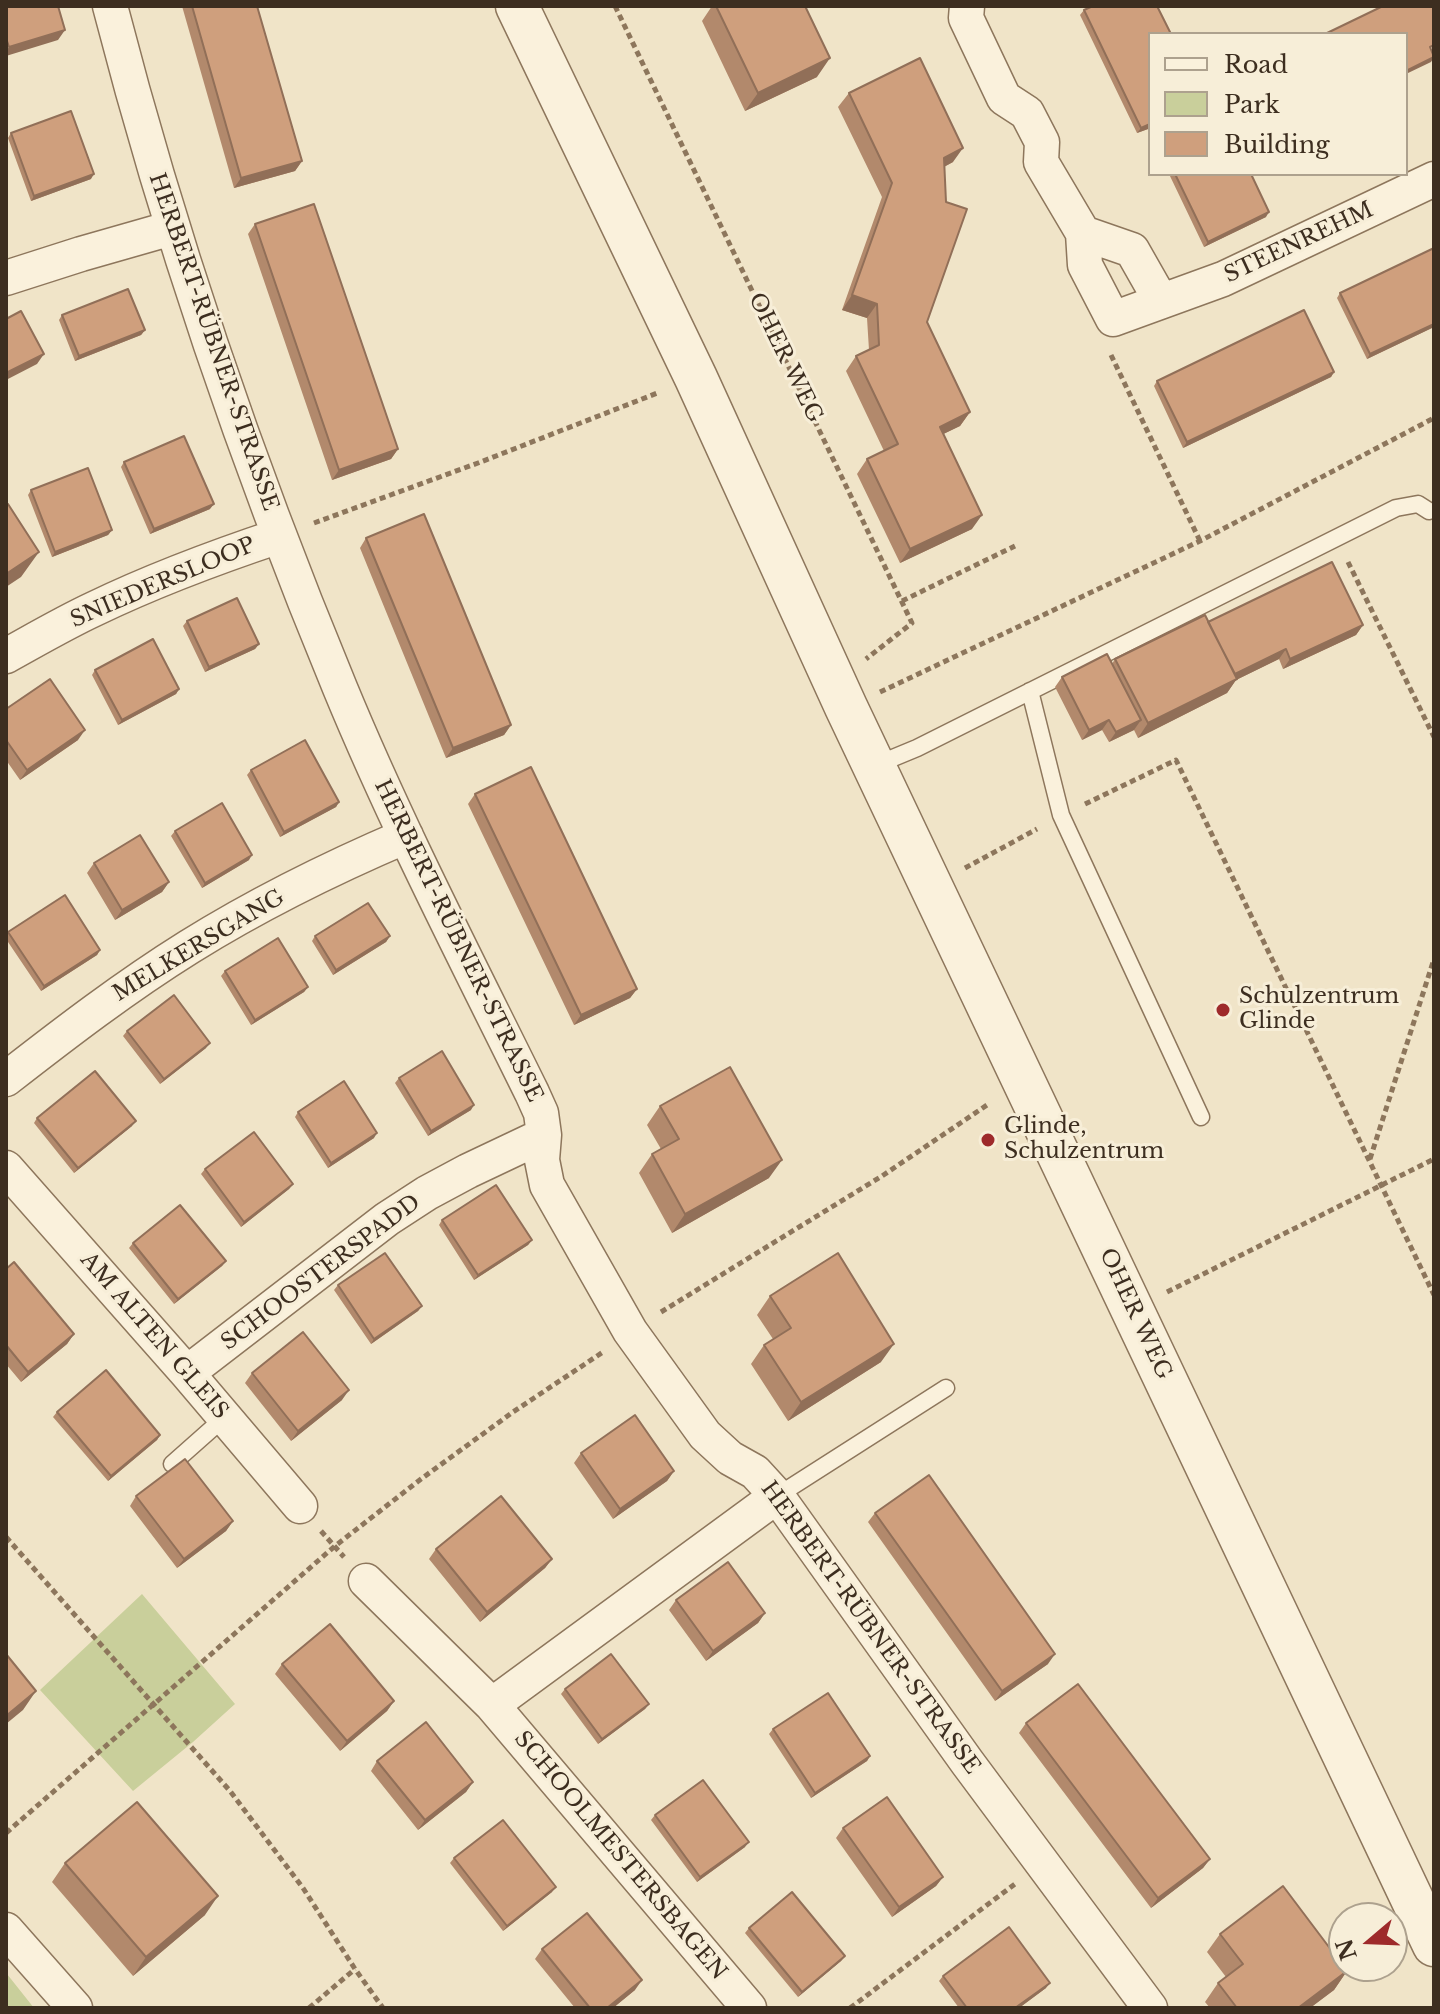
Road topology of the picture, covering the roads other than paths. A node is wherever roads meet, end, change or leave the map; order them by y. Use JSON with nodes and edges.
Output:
{"nodes":[{"id":1,"x":110,"y":6,"type":"edge"},
{"id":2,"x":517,"y":6,"type":"edge"},
{"id":3,"x":967,"y":6,"type":"edge"},
{"id":4,"x":1434,"y":179,"type":"edge"},
{"id":5,"x":172,"y":228,"type":"junction"},
{"id":6,"x":1083,"y":233,"type":"junction"},
{"id":7,"x":6,"y":278,"type":"edge"},
{"id":8,"x":1161,"y":301,"type":"junction"},
{"id":9,"x":1429,"y":511,"type":"dead end"},
{"id":10,"x":279,"y":536,"type":"junction"},
{"id":11,"x":6,"y":656,"type":"edge"},
{"id":12,"x":1030,"y":691,"type":"junction"},
{"id":13,"x":875,"y":766,"type":"junction"},
{"id":14,"x":406,"y":836,"type":"junction"},
{"id":15,"x":6,"y":1079,"type":"edge"},
{"id":16,"x":1201,"y":1117,"type":"dead end"},
{"id":17,"x":544,"y":1135,"type":"junction"},
{"id":18,"x":6,"y":1168,"type":"edge"},
{"id":19,"x":187,"y":1373,"type":"junction"},
{"id":20,"x":946,"y":1388,"type":"dead end"},
{"id":21,"x":225,"y":1417,"type":"junction"},
{"id":22,"x":172,"y":1464,"type":"edge"},
{"id":23,"x":777,"y":1496,"type":"junction"},
{"id":24,"x":300,"y":1506,"type":"road end"},
{"id":25,"x":366,"y":1581,"type":"road end"},
{"id":26,"x":492,"y":1705,"type":"junction"},
{"id":27,"x":6,"y":1930,"type":"edge"},
{"id":28,"x":1434,"y":1945,"type":"edge"},
{"id":29,"x":75,"y":2008,"type":"edge"},
{"id":30,"x":749,"y":2008,"type":"edge"},
{"id":31,"x":1150,"y":2008,"type":"edge"}],
"edges":[{"from":1,"to":5,"type":"street","name":"HERBERT-RÜBNER-STRASSE"},
{"from":2,"to":13,"type":"street","name":"OHER WEG"},
{"from":3,"to":6,"type":"street"},
{"from":4,"to":8,"type":"street","name":"STEENREHM"},
{"from":5,"to":7,"type":"street"},
{"from":5,"to":10,"type":"street","name":"HERBERT-RÜBNER-STRASSE"},
{"from":6,"to":8,"type":"street"},
{"from":6,"to":8,"type":"street","name":"STEENREHM"},
{"from":9,"to":12,"type":"lane"},
{"from":10,"to":11,"type":"street","name":"SNIEDERSLOOP"},
{"from":10,"to":14,"type":"street","name":"HERBERT-RÜBNER-STRASSE"},
{"from":12,"to":13,"type":"lane"},
{"from":12,"to":16,"type":"lane"},
{"from":13,"to":28,"type":"street","name":"OHER WEG"},
{"from":14,"to":15,"type":"street","name":"MELKERSGANG"},
{"from":14,"to":17,"type":"street","name":"HERBERT-RÜBNER-STRASSE"},
{"from":17,"to":19,"type":"street","name":"SCHOOSTERSPADD"},
{"from":17,"to":23,"type":"street","name":"HERBERT-RÜBNER-STRASSE"},
{"from":18,"to":19,"type":"street","name":"AM ALTEN GLEIS"},
{"from":19,"to":21,"type":"street","name":"AM ALTEN GLEIS"},
{"from":20,"to":23,"type":"lane"},
{"from":21,"to":22,"type":"lane"},
{"from":21,"to":24,"type":"street","name":"AM ALTEN GLEIS"},
{"from":23,"to":26,"type":"street"},
{"from":23,"to":31,"type":"street","name":"HERBERT-RÜBNER-STRASSE"},
{"from":25,"to":26,"type":"street","name":"SCHOOLMESTERSBAGEN"},
{"from":26,"to":30,"type":"street","name":"SCHOOLMESTERSBAGEN"},
{"from":27,"to":29,"type":"street"}]}
